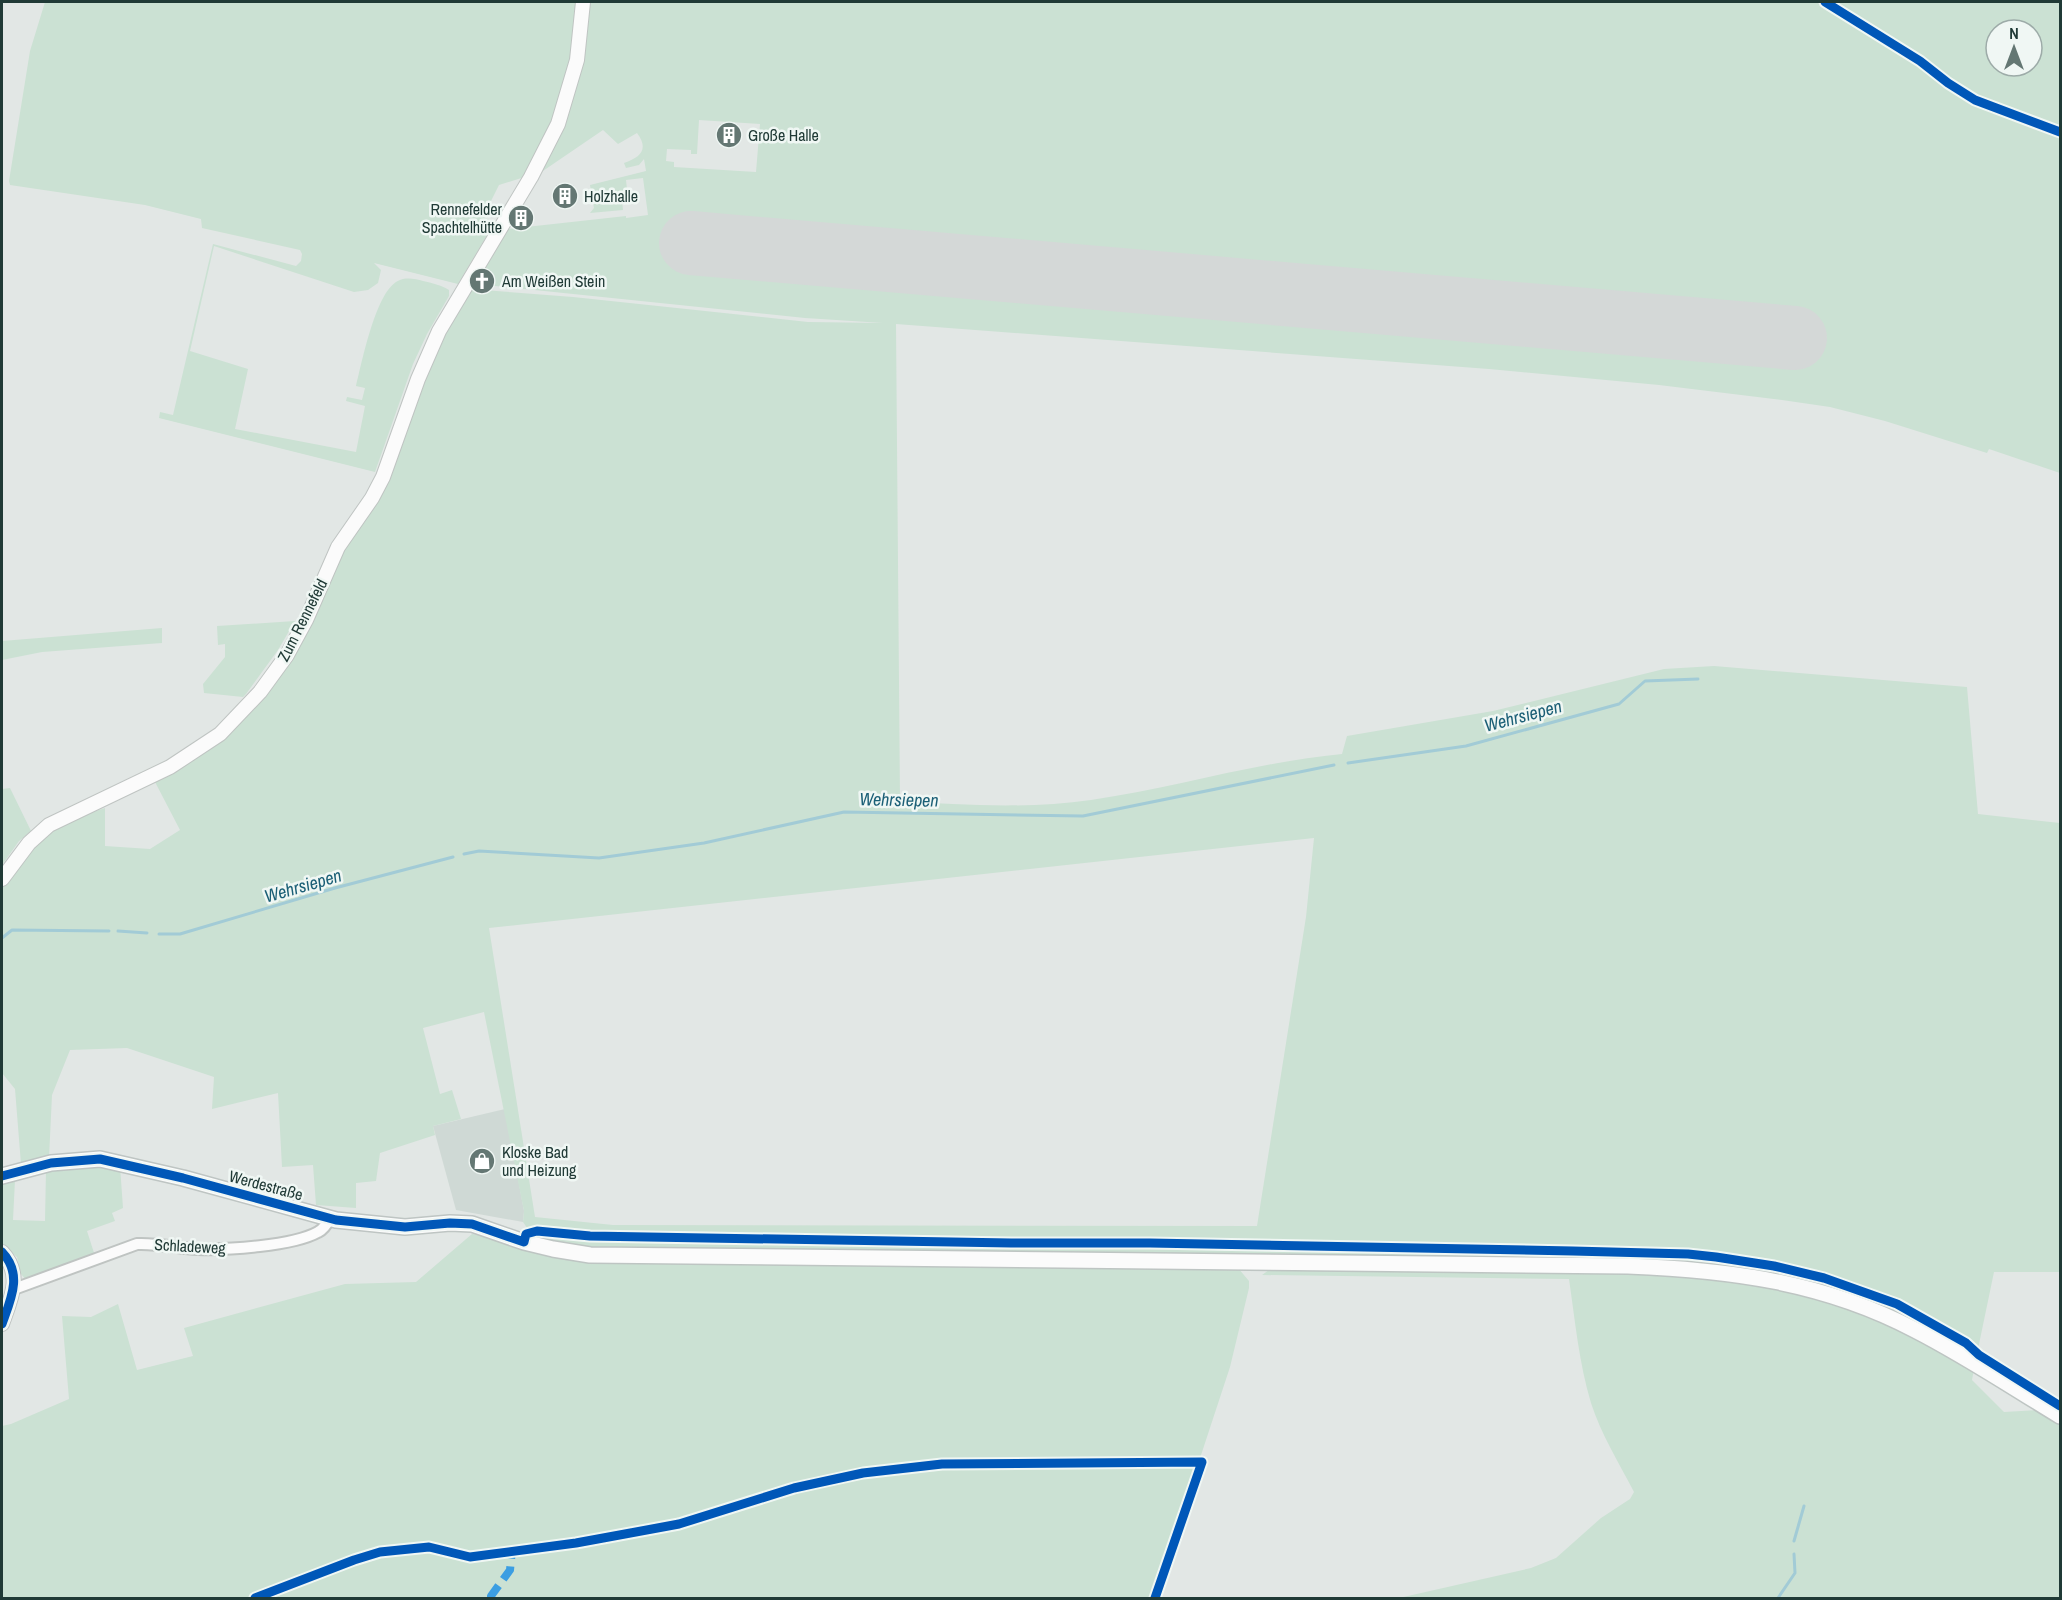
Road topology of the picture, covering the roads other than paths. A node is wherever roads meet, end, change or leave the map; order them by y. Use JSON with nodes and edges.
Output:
{"nodes":[{"id":1,"x":583,"y":2,"type":"edge"},
{"id":2,"x":2,"y":879,"type":"edge"},
{"id":3,"x":2,"y":1176,"type":"edge"},
{"id":4,"x":330,"y":1218,"type":"junction"},
{"id":5,"x":2,"y":1252,"type":"edge"},
{"id":6,"x":14,"y":1289,"type":"junction"},
{"id":7,"x":2,"y":1324,"type":"edge"},
{"id":8,"x":2056,"y":1413,"type":"edge"}],
"edges":[{"from":1,"to":2,"type":"street","name":"Zum Rennefeld"},
{"from":3,"to":4,"type":"main road","name":"Werdestraße"},
{"from":4,"to":6,"type":"street","name":"Schladeweg"},
{"from":4,"to":8,"type":"main road","name":"Werdestraße"},
{"from":5,"to":6,"type":"street"},
{"from":6,"to":7,"type":"street"}]}
